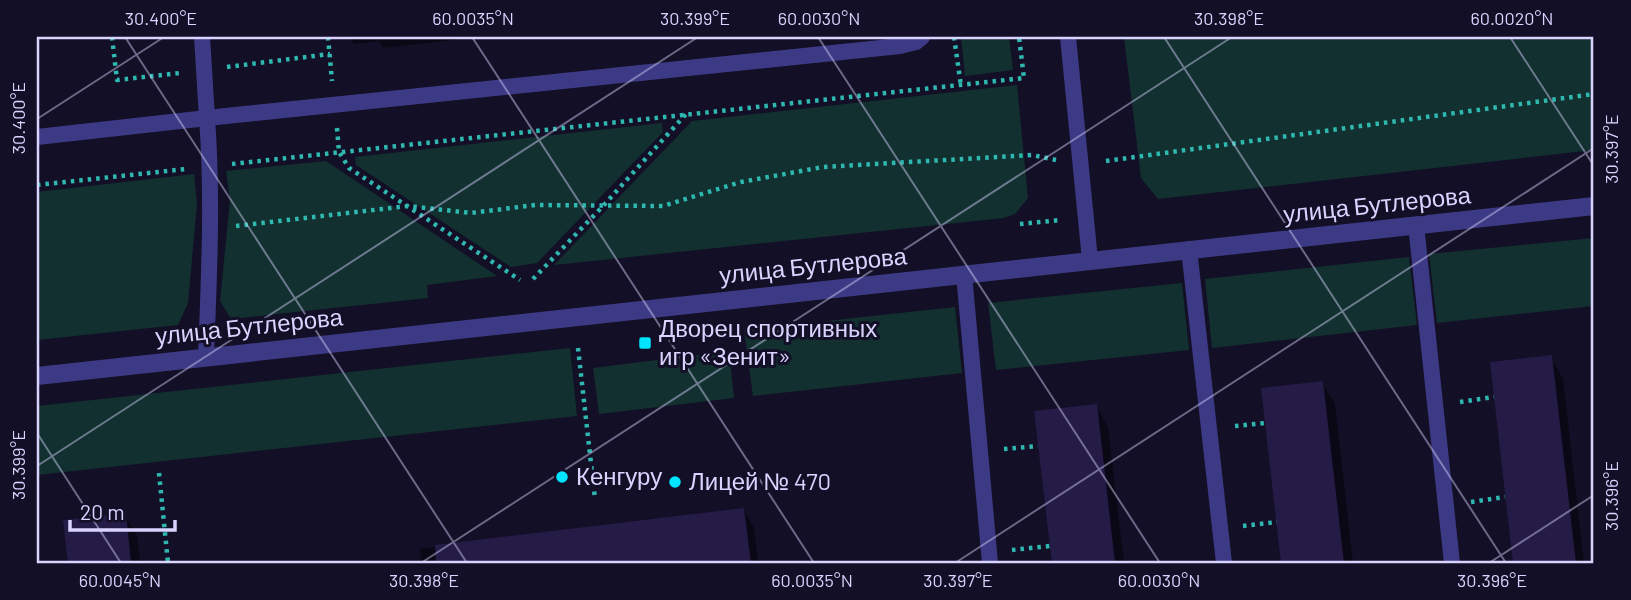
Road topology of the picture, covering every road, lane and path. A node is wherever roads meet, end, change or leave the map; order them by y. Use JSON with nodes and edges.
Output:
{"nodes":[{"id":1,"x":202,"y":37,"type":"edge"},
{"id":2,"x":922,"y":37,"type":"edge"},
{"id":3,"x":954,"y":37,"type":"edge"},
{"id":4,"x":1019,"y":37,"type":"edge"},
{"id":5,"x":1068,"y":37,"type":"edge"},
{"id":6,"x":961,"y":86,"type":"junction"},
{"id":7,"x":1594,"y":94,"type":"edge"},
{"id":8,"x":686,"y":114,"type":"junction"},
{"id":9,"x":206,"y":118,"type":"junction"},
{"id":10,"x":37,"y":137,"type":"edge"},
{"id":11,"x":339,"y":152,"type":"junction"},
{"id":12,"x":1081,"y":165,"type":"junction"},
{"id":13,"x":210,"y":166,"type":"junction"},
{"id":14,"x":37,"y":185,"type":"edge"},
{"id":15,"x":604,"y":205,"type":"junction"},
{"id":16,"x":408,"y":206,"type":"junction"},
{"id":17,"x":1594,"y":206,"type":"edge"},
{"id":18,"x":1086,"y":217,"type":"junction"},
{"id":19,"x":1020,"y":224,"type":"dead end"},
{"id":20,"x":1416,"y":225,"type":"junction"},
{"id":21,"x":211,"y":228,"type":"junction"},
{"id":22,"x":1189,"y":249,"type":"junction"},
{"id":23,"x":1090,"y":260,"type":"junction"},
{"id":24,"x":964,"y":274,"type":"junction"},
{"id":25,"x":533,"y":279,"type":"dead end"},
{"id":26,"x":520,"y":280,"type":"dead end"},
{"id":27,"x":578,"y":348,"type":"dead end"},
{"id":28,"x":206,"y":356,"type":"junction"},
{"id":29,"x":37,"y":376,"type":"edge"},
{"id":30,"x":1494,"y":397,"type":"dead end"},
{"id":31,"x":1435,"y":406,"type":"junction"},
{"id":32,"x":1265,"y":423,"type":"dead end"},
{"id":33,"x":1210,"y":428,"type":"junction"},
{"id":34,"x":1038,"y":446,"type":"dead end"},
{"id":35,"x":980,"y":452,"type":"junction"},
{"id":36,"x":159,"y":473,"type":"dead end"},
{"id":37,"x":1505,"y":497,"type":"dead end"},
{"id":38,"x":595,"y":499,"type":"dead end"},
{"id":39,"x":1446,"y":506,"type":"junction"},
{"id":40,"x":1050,"y":546,"type":"dead end"},
{"id":41,"x":990,"y":558,"type":"edge"},
{"id":42,"x":167,"y":563,"type":"edge"},
{"id":43,"x":1224,"y":563,"type":"edge"},
{"id":44,"x":1452,"y":563,"type":"edge"}],
"edges":[{"from":1,"to":9,"type":"lane"},
{"from":2,"to":9,"type":"lane"},
{"from":3,"to":6,"type":"path"},
{"from":4,"to":6,"type":"path"},
{"from":5,"to":12,"type":"lane"},
{"from":6,"to":8,"type":"path"},
{"from":7,"to":12,"type":"path"},
{"from":8,"to":11,"type":"path"},
{"from":8,"to":15,"type":"path"},
{"from":9,"to":10,"type":"lane"},
{"from":9,"to":13,"type":"lane"},
{"from":11,"to":13,"type":"path"},
{"from":11,"to":16,"type":"path"},
{"from":12,"to":15,"type":"path"},
{"from":12,"to":18,"type":"lane"},
{"from":13,"to":14,"type":"path"},
{"from":13,"to":21,"type":"lane"},
{"from":15,"to":16,"type":"path"},
{"from":15,"to":25,"type":"path"},
{"from":16,"to":21,"type":"path"},
{"from":16,"to":26,"type":"path"},
{"from":17,"to":20,"type":"street","name":"улица Бутлерова"},
{"from":18,"to":19,"type":"path"},
{"from":18,"to":23,"type":"lane"},
{"from":20,"to":22,"type":"street","name":"улица Бутлерова"},
{"from":20,"to":31,"type":"lane"},
{"from":21,"to":28,"type":"lane"},
{"from":22,"to":23,"type":"street","name":"улица Бутлерова"},
{"from":22,"to":33,"type":"lane"},
{"from":23,"to":24,"type":"street","name":"улица Бутлерова"},
{"from":24,"to":28,"type":"street","name":"улица Бутлерова"},
{"from":24,"to":35,"type":"lane"},
{"from":27,"to":38,"type":"path"},
{"from":28,"to":29,"type":"street","name":"улица Бутлерова"},
{"from":30,"to":31,"type":"path"},
{"from":31,"to":39,"type":"lane"},
{"from":32,"to":33,"type":"path"},
{"from":33,"to":43,"type":"lane"},
{"from":34,"to":35,"type":"path"},
{"from":35,"to":41,"type":"lane"},
{"from":36,"to":42,"type":"path"},
{"from":37,"to":39,"type":"path"},
{"from":39,"to":44,"type":"lane"},
{"from":40,"to":41,"type":"path"}]}
